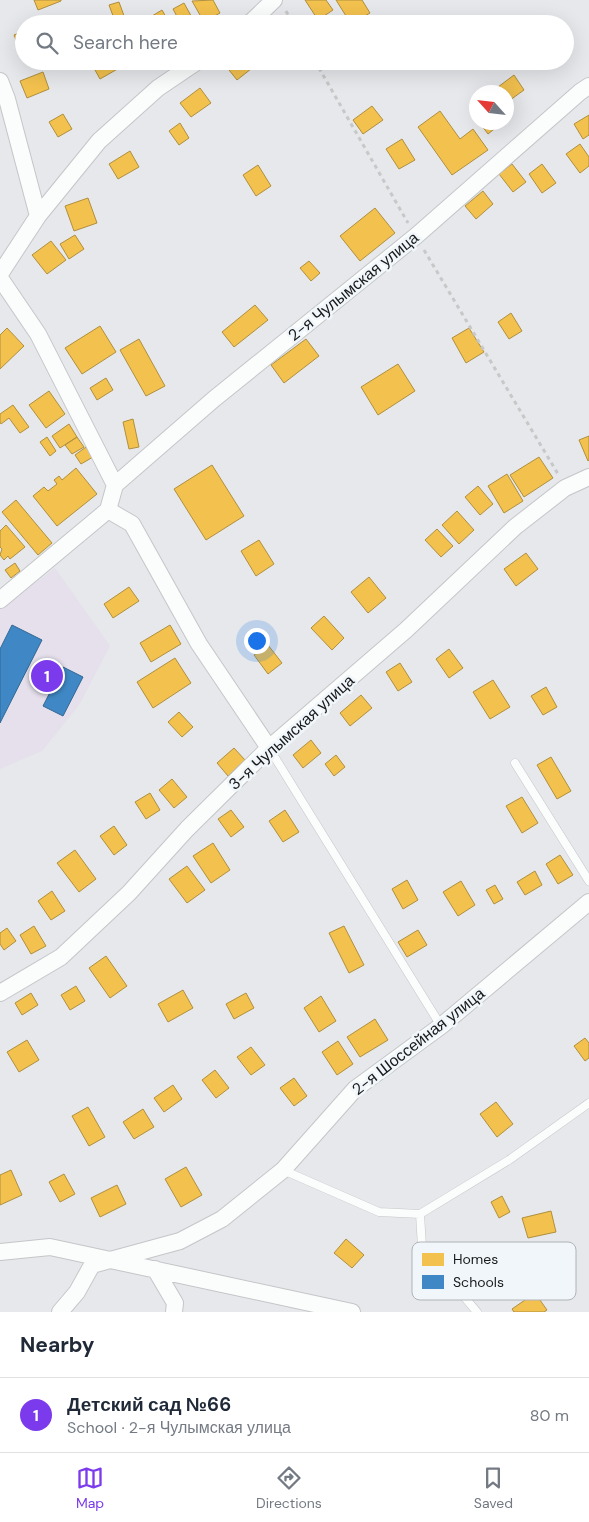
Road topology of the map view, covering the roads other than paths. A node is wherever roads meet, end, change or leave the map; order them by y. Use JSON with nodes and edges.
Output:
{"nodes":[{"id":1,"x":274,"y":0,"type":"edge"},
{"id":2,"x":258,"y":15,"type":"edge"},
{"id":3,"x":185,"y":70,"type":"edge"},
{"id":4,"x":0,"y":81,"type":"edge"},
{"id":5,"x":589,"y":86,"type":"edge"},
{"id":6,"x":38,"y":216,"type":"junction"},
{"id":7,"x":0,"y":276,"type":"edge"},
{"id":8,"x":589,"y":477,"type":"edge"},
{"id":9,"x":116,"y":485,"type":"junction"},
{"id":10,"x":108,"y":510,"type":"junction"},
{"id":11,"x":0,"y":600,"type":"edge"},
{"id":12,"x":269,"y":748,"type":"junction"},
{"id":13,"x":515,"y":763,"type":"dead end"},
{"id":14,"x":589,"y":881,"type":"edge"},
{"id":15,"x":589,"y":902,"type":"edge"},
{"id":16,"x":0,"y":993,"type":"edge"},
{"id":17,"x":441,"y":1026,"type":"junction"},
{"id":18,"x":589,"y":1103,"type":"edge"},
{"id":19,"x":283,"y":1170,"type":"junction"},
{"id":20,"x":420,"y":1214,"type":"junction"},
{"id":21,"x":422,"y":1242,"type":"edge"},
{"id":22,"x":0,"y":1252,"type":"edge"},
{"id":23,"x":111,"y":1260,"type":"junction"},
{"id":24,"x":155,"y":1269,"type":"junction"},
{"id":25,"x":467,"y":1300,"type":"edge"},
{"id":26,"x":60,"y":1312,"type":"edge"},
{"id":27,"x":174,"y":1312,"type":"edge"},
{"id":28,"x":352,"y":1312,"type":"edge"},
{"id":29,"x":477,"y":1312,"type":"edge"}],
"edges":[{"from":1,"to":2,"type":"street"},
{"from":3,"to":6,"type":"street"},
{"from":4,"to":6,"type":"street"},
{"from":5,"to":9,"type":"street","name":"2-я Чулымская улица"},
{"from":6,"to":7,"type":"street"},
{"from":7,"to":9,"type":"street"},
{"from":8,"to":12,"type":"street","name":"3-я Чулымская улица"},
{"from":9,"to":10,"type":"street"},
{"from":10,"to":11,"type":"street"},
{"from":10,"to":12,"type":"street"},
{"from":12,"to":16,"type":"street","name":"3-я Чулымская улица"},
{"from":12,"to":17,"type":"lane"},
{"from":13,"to":14,"type":"lane"},
{"from":15,"to":17,"type":"street","name":"2-я Шоссейная улица"},
{"from":17,"to":19,"type":"street","name":"2-я Шоссейная улица"},
{"from":18,"to":20,"type":"lane"},
{"from":19,"to":20,"type":"lane"},
{"from":19,"to":23,"type":"street","name":"2-я Шоссейная улица"},
{"from":20,"to":21,"type":"lane"},
{"from":22,"to":23,"type":"street"},
{"from":23,"to":24,"type":"street"},
{"from":23,"to":26,"type":"street","name":"2-я Шоссейная улица"},
{"from":24,"to":27,"type":"street"},
{"from":24,"to":28,"type":"street"},
{"from":25,"to":29,"type":"lane"}]}
